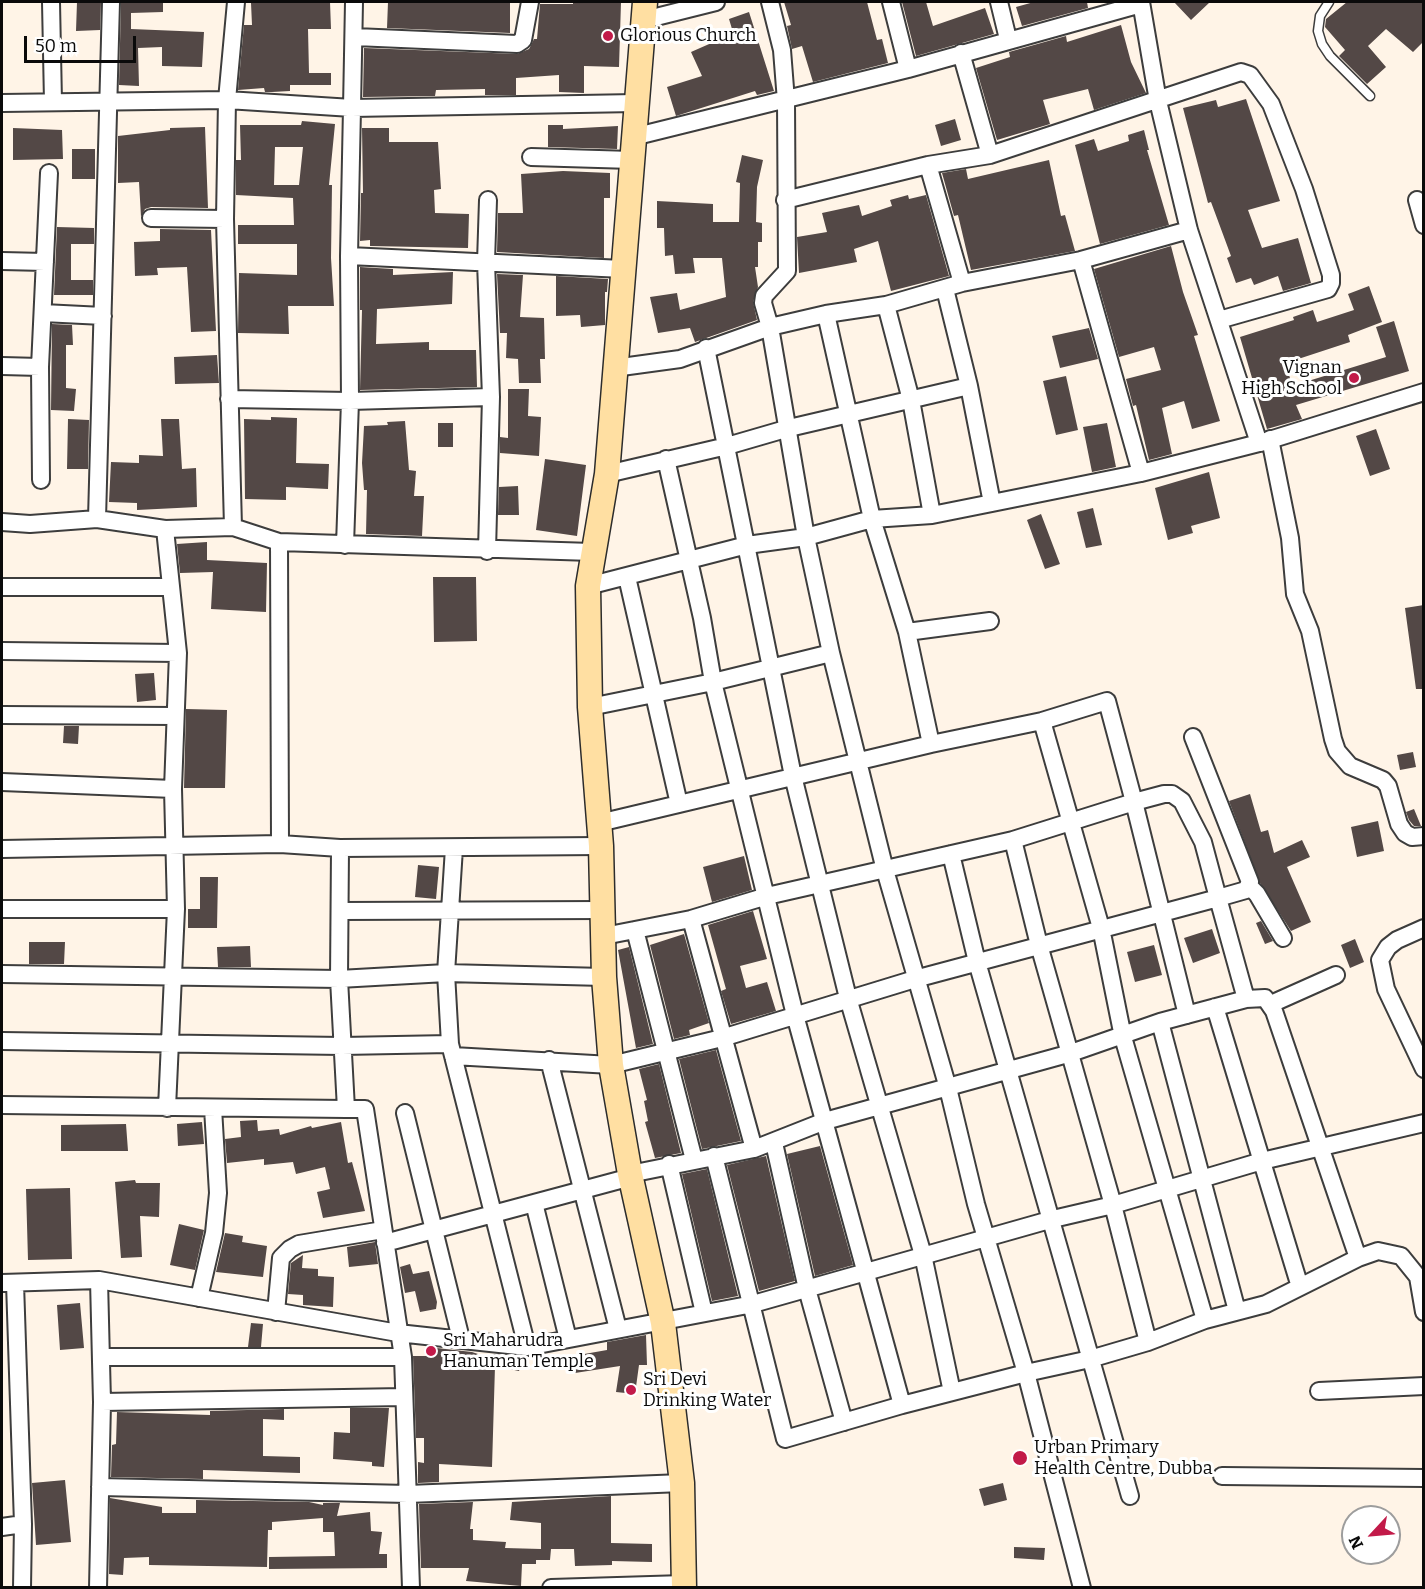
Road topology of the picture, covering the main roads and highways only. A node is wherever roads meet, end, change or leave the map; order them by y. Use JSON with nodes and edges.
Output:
{"nodes":[{"id":1,"x":644,"y":11,"type":"edge"},
{"id":2,"x":684,"y":1586,"type":"edge"}],
"edges":[{"from":1,"to":2,"type":"main road"}]}
